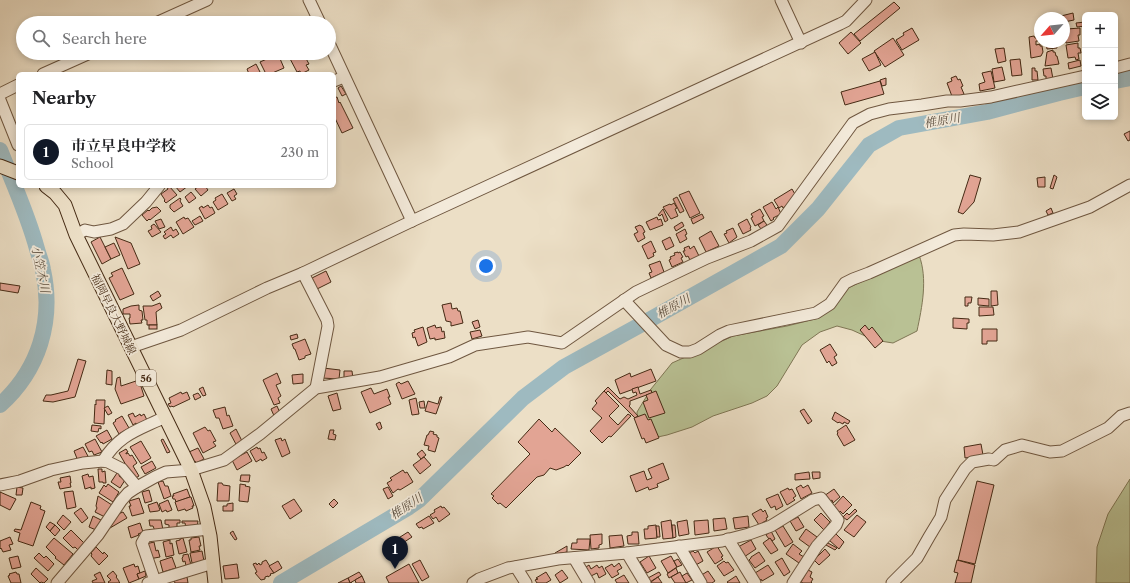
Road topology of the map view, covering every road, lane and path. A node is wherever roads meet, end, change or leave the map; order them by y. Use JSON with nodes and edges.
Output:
{"nodes":[{"id":1,"x":207,"y":0,"type":"edge"},
{"id":2,"x":309,"y":0,"type":"edge"},
{"id":3,"x":781,"y":0,"type":"edge"},
{"id":4,"x":866,"y":0,"type":"edge"},
{"id":5,"x":172,"y":16,"type":"edge"},
{"id":6,"x":317,"y":16,"type":"edge"},
{"id":7,"x":801,"y":43,"type":"junction"},
{"id":8,"x":336,"y":58,"type":"edge"},
{"id":9,"x":74,"y":60,"type":"edge"},
{"id":10,"x":1130,"y":64,"type":"edge"},
{"id":11,"x":1118,"y":67,"type":"edge"},
{"id":12,"x":47,"y":72,"type":"edge"},
{"id":13,"x":344,"y":76,"type":"junction"},
{"id":14,"x":1082,"y":77,"type":"edge"},
{"id":15,"x":336,"y":80,"type":"edge"},
{"id":16,"x":16,"y":87,"type":"edge"},
{"id":17,"x":0,"y":94,"type":"edge"},
{"id":18,"x":0,"y":100,"type":"edge"},
{"id":19,"x":16,"y":140,"type":"edge"},
{"id":20,"x":0,"y":166,"type":"edge"},
{"id":21,"x":16,"y":172,"type":"edge"},
{"id":22,"x":1130,"y":185,"type":"edge"},
{"id":23,"x":49,"y":188,"type":"edge"},
{"id":24,"x":157,"y":188,"type":"edge"},
{"id":25,"x":412,"y":221,"type":"junction"},
{"id":26,"x":76,"y":235,"type":"junction"},
{"id":27,"x":303,"y":273,"type":"junction"},
{"id":28,"x":624,"y":300,"type":"junction"},
{"id":29,"x":131,"y":348,"type":"junction"},
{"id":30,"x":316,"y":388,"type":"junction"},
{"id":31,"x":1130,"y":413,"type":"edge"},
{"id":32,"x":165,"y":417,"type":"junction"},
{"id":33,"x":103,"y":461,"type":"junction"},
{"id":34,"x":191,"y":470,"type":"junction"},
{"id":35,"x":0,"y":485,"type":"edge"},
{"id":36,"x":137,"y":487,"type":"junction"},
{"id":37,"x":209,"y":529,"type":"junction"},
{"id":38,"x":728,"y":539,"type":"junction"},
{"id":39,"x":679,"y":546,"type":"junction"},
{"id":40,"x":627,"y":553,"type":"junction"},
{"id":41,"x":574,"y":558,"type":"junction"},
{"id":42,"x":213,"y":563,"type":"junction"},
{"id":43,"x":516,"y":567,"type":"junction"},
{"id":44,"x":151,"y":582,"type":"edge"},
{"id":45,"x":58,"y":583,"type":"edge"},
{"id":46,"x":215,"y":583,"type":"edge"},
{"id":47,"x":473,"y":583,"type":"edge"},
{"id":48,"x":526,"y":583,"type":"edge"},
{"id":49,"x":589,"y":583,"type":"edge"},
{"id":50,"x":645,"y":583,"type":"edge"},
{"id":51,"x":701,"y":583,"type":"edge"},
{"id":52,"x":756,"y":583,"type":"edge"},
{"id":53,"x":794,"y":583,"type":"edge"},
{"id":54,"x":892,"y":583,"type":"edge"}],
"edges":[{"from":1,"to":5,"type":"street"},
{"from":2,"to":6,"type":"street"},
{"from":3,"to":7,"type":"street"},
{"from":4,"to":7,"type":"street"},
{"from":7,"to":25,"type":"street"},
{"from":8,"to":13,"type":"street"},
{"from":9,"to":12,"type":"street"},
{"from":10,"to":11,"type":"street"},
{"from":13,"to":15,"type":"street"},
{"from":13,"to":25,"type":"street"},
{"from":14,"to":28,"type":"street"},
{"from":16,"to":17,"type":"street"},
{"from":18,"to":19,"type":"street"},
{"from":20,"to":21,"type":"main road"},
{"from":22,"to":28,"type":"street"},
{"from":23,"to":26,"type":"main road","name":"福岡早良大野城線","number":"56"},
{"from":24,"to":26,"type":"street"},
{"from":25,"to":27,"type":"street"},
{"from":26,"to":29,"type":"main road","name":"福岡早良大野城線","number":"56"},
{"from":27,"to":29,"type":"street"},
{"from":27,"to":30,"type":"street"},
{"from":28,"to":30,"type":"street"},
{"from":29,"to":32,"type":"main road","name":"福岡早良大野城線","number":"56"},
{"from":30,"to":34,"type":"street"},
{"from":31,"to":54,"type":"street"},
{"from":32,"to":33,"type":"street"},
{"from":32,"to":34,"type":"main road","name":"福岡早良大野城線","number":"56"},
{"from":33,"to":35,"type":"street"},
{"from":33,"to":36,"type":"street"},
{"from":34,"to":36,"type":"street"},
{"from":34,"to":37,"type":"main road","name":"福岡早良大野城線","number":"56"},
{"from":36,"to":45,"type":"street"},
{"from":37,"to":42,"type":"main road","name":"福岡早良大野城線","number":"56"},
{"from":37,"to":44,"type":"street"},
{"from":38,"to":39,"type":"street"},
{"from":38,"to":52,"type":"street"},
{"from":38,"to":53,"type":"street"},
{"from":39,"to":40,"type":"street"},
{"from":39,"to":51,"type":"street"},
{"from":40,"to":41,"type":"street"},
{"from":40,"to":50,"type":"street"},
{"from":41,"to":43,"type":"street"},
{"from":41,"to":49,"type":"street"},
{"from":42,"to":44,"type":"street"},
{"from":42,"to":46,"type":"main road","name":"福岡早良大野城線","number":"56"},
{"from":43,"to":47,"type":"street"},
{"from":43,"to":48,"type":"street"}]}
